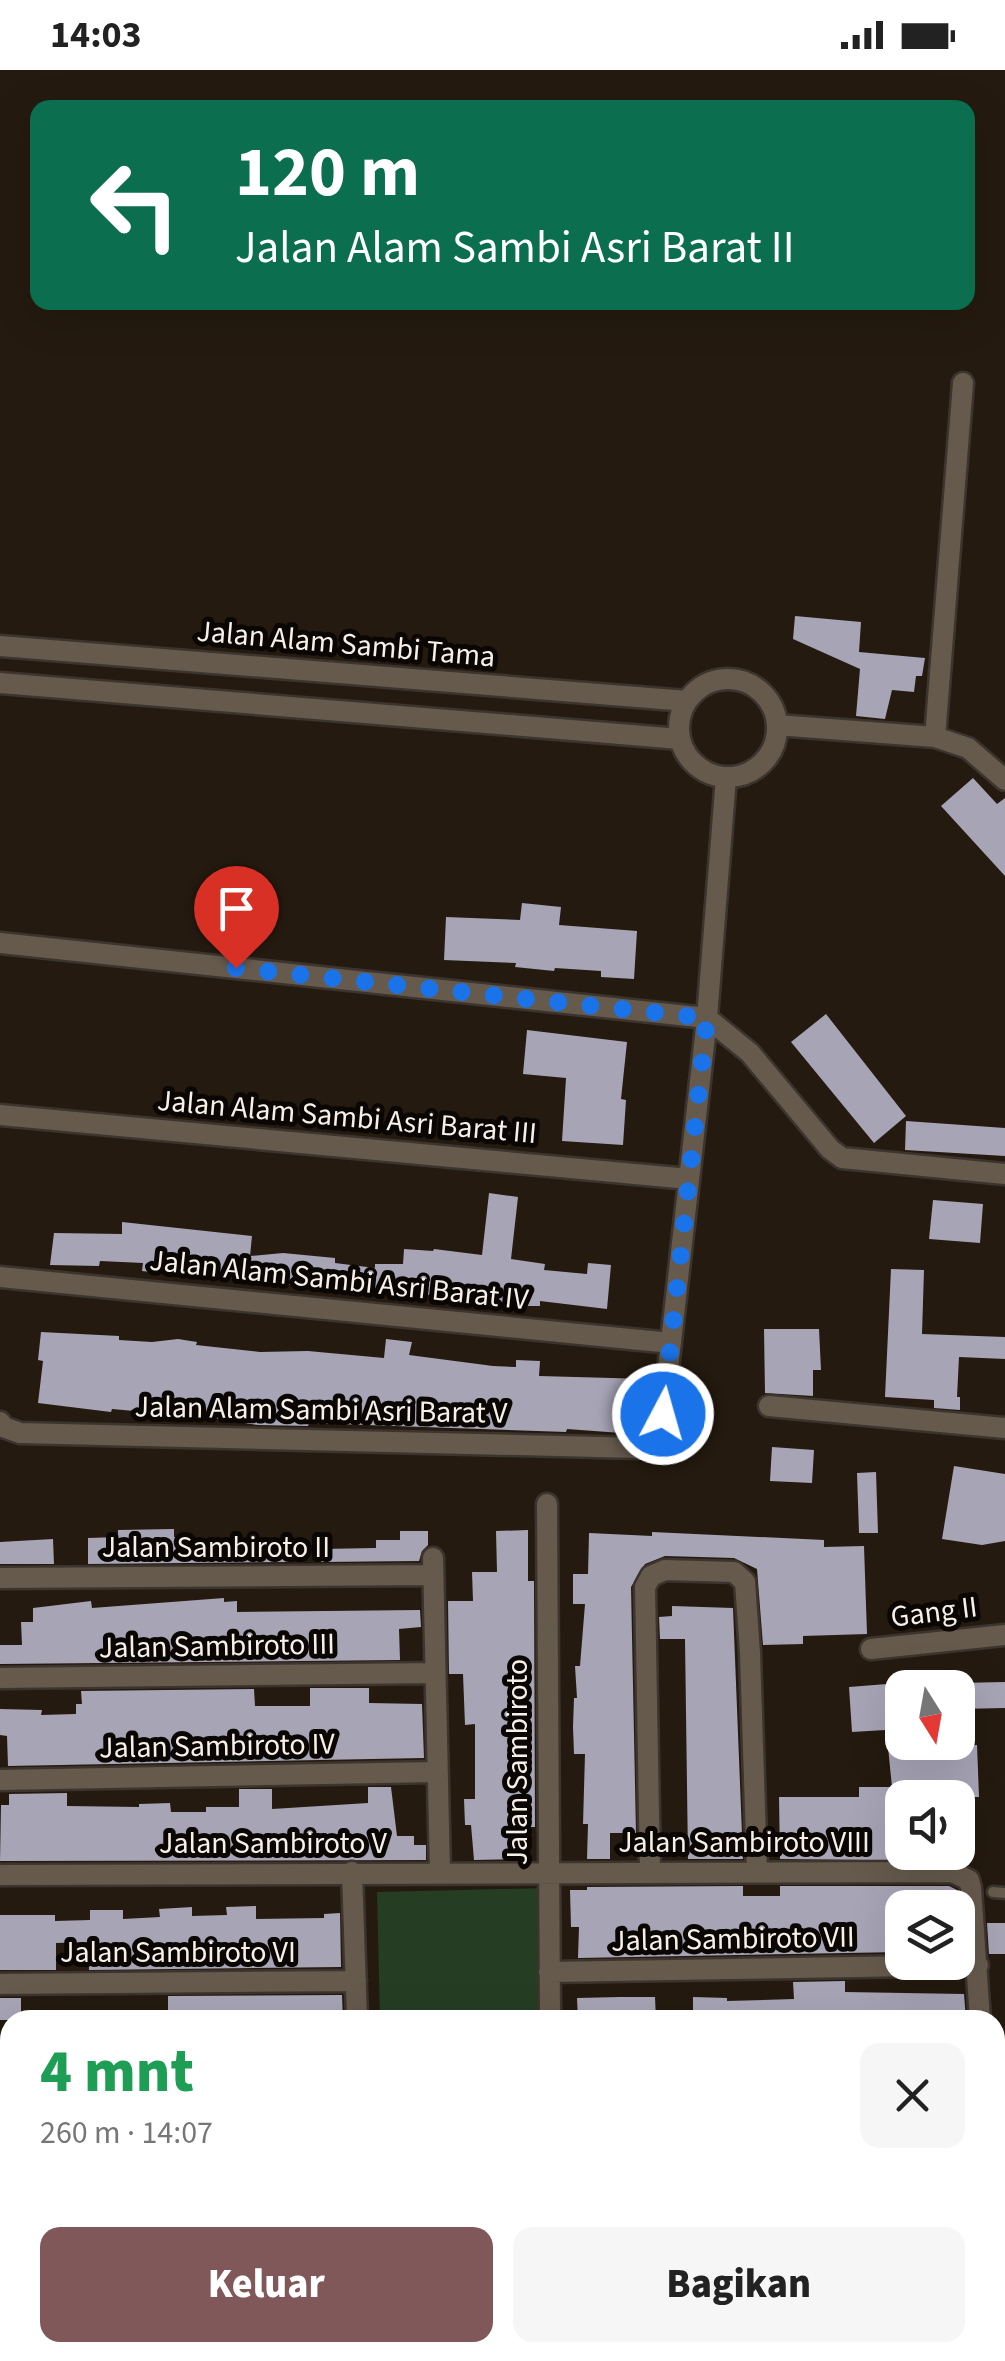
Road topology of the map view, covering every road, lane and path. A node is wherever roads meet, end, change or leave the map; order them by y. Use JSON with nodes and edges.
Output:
{"nodes":[{"id":1,"x":963,"y":383,"type":"dead end"},
{"id":2,"x":0,"y":646,"type":"edge"},
{"id":3,"x":0,"y":683,"type":"edge"},
{"id":4,"x":687,"y":701,"type":"junction"},
{"id":5,"x":777,"y":726,"type":"junction"},
{"id":6,"x":936,"y":737,"type":"junction"},
{"id":7,"x":680,"y":739,"type":"junction"},
{"id":8,"x":726,"y":777,"type":"junction"},
{"id":9,"x":1005,"y":780,"type":"edge"},
{"id":10,"x":0,"y":943,"type":"edge"},
{"id":11,"x":707,"y":1018,"type":"junction"},
{"id":12,"x":0,"y":1115,"type":"edge"},
{"id":13,"x":1005,"y":1174,"type":"edge"},
{"id":14,"x":689,"y":1178,"type":"junction"},
{"id":15,"x":0,"y":1277,"type":"edge"},
{"id":16,"x":671,"y":1343,"type":"junction"},
{"id":17,"x":769,"y":1406,"type":"dead end"},
{"id":18,"x":1,"y":1425,"type":"edge"},
{"id":19,"x":1005,"y":1428,"type":"edge"},
{"id":20,"x":547,"y":1504,"type":"dead end"},
{"id":21,"x":0,"y":1578,"type":"edge"},
{"id":22,"x":1005,"y":1635,"type":"edge"},
{"id":23,"x":871,"y":1650,"type":"dead end"},
{"id":24,"x":434,"y":1674,"type":"junction"},
{"id":25,"x":0,"y":1678,"type":"edge"},
{"id":26,"x":436,"y":1772,"type":"junction"},
{"id":27,"x":0,"y":1780,"type":"edge"},
{"id":28,"x":650,"y":1871,"type":"junction"},
{"id":29,"x":352,"y":1872,"type":"junction"},
{"id":30,"x":440,"y":1872,"type":"junction"},
{"id":31,"x":547,"y":1872,"type":"junction"},
{"id":32,"x":758,"y":1872,"type":"junction"},
{"id":33,"x":0,"y":1875,"type":"edge"},
{"id":34,"x":978,"y":1965,"type":"junction"},
{"id":35,"x":549,"y":1972,"type":"junction"},
{"id":36,"x":356,"y":1981,"type":"junction"},
{"id":37,"x":0,"y":1984,"type":"edge"},
{"id":38,"x":357,"y":2010,"type":"edge"},
{"id":39,"x":550,"y":2010,"type":"edge"},
{"id":40,"x":980,"y":2010,"type":"edge"}],
"edges":[{"from":1,"to":6,"type":"street"},
{"from":2,"to":4,"type":"street","name":"Jalan Alam Sambi Tama"},
{"from":3,"to":7,"type":"street"},
{"from":4,"to":5,"type":"street"},
{"from":4,"to":7,"type":"street"},
{"from":5,"to":6,"type":"street"},
{"from":5,"to":8,"type":"street"},
{"from":6,"to":9,"type":"street"},
{"from":7,"to":8,"type":"street"},
{"from":8,"to":11,"type":"street"},
{"from":10,"to":11,"type":"street"},
{"from":11,"to":13,"type":"street"},
{"from":11,"to":14,"type":"street"},
{"from":12,"to":14,"type":"street","name":"Jalan Alam Sambi Asri Barat III"},
{"from":14,"to":16,"type":"street"},
{"from":15,"to":16,"type":"street","name":"Jalan Alam Sambi Asri Barat IV"},
{"from":16,"to":18,"type":"street","name":"Jalan Alam Sambi Asri Barat V"},
{"from":17,"to":19,"type":"street"},
{"from":20,"to":31,"type":"street","name":"Jalan Sambiroto"},
{"from":21,"to":24,"type":"street","name":"Jalan Sambiroto II"},
{"from":22,"to":23,"type":"street","name":"Gang II"},
{"from":24,"to":25,"type":"street","name":"Jalan Sambiroto III"},
{"from":24,"to":26,"type":"street","name":"Jalan Sambiroto II"},
{"from":26,"to":27,"type":"street","name":"Jalan Sambiroto IV"},
{"from":26,"to":30,"type":"street","name":"Jalan Sambiroto II"},
{"from":28,"to":31,"type":"street","name":"Jalan Sambiroto VIII"},
{"from":28,"to":32,"type":"street","name":"Jalan Sambiroto VIII"},
{"from":28,"to":32,"type":"street"},
{"from":29,"to":30,"type":"street","name":"Jalan Sambiroto V"},
{"from":29,"to":33,"type":"street","name":"Jalan Sambiroto V"},
{"from":29,"to":36,"type":"street"},
{"from":30,"to":31,"type":"street","name":"Jalan Sambiroto V"},
{"from":31,"to":35,"type":"street","name":"Jalan Sambiroto"},
{"from":32,"to":34,"type":"street","name":"Jalan Sambiroto VIII"},
{"from":34,"to":35,"type":"street","name":"Jalan Sambiroto VII"},
{"from":34,"to":40,"type":"street"},
{"from":35,"to":39,"type":"street","name":"Jalan Sambiroto"},
{"from":36,"to":37,"type":"street","name":"Jalan Sambiroto VI"},
{"from":36,"to":38,"type":"street"}]}
